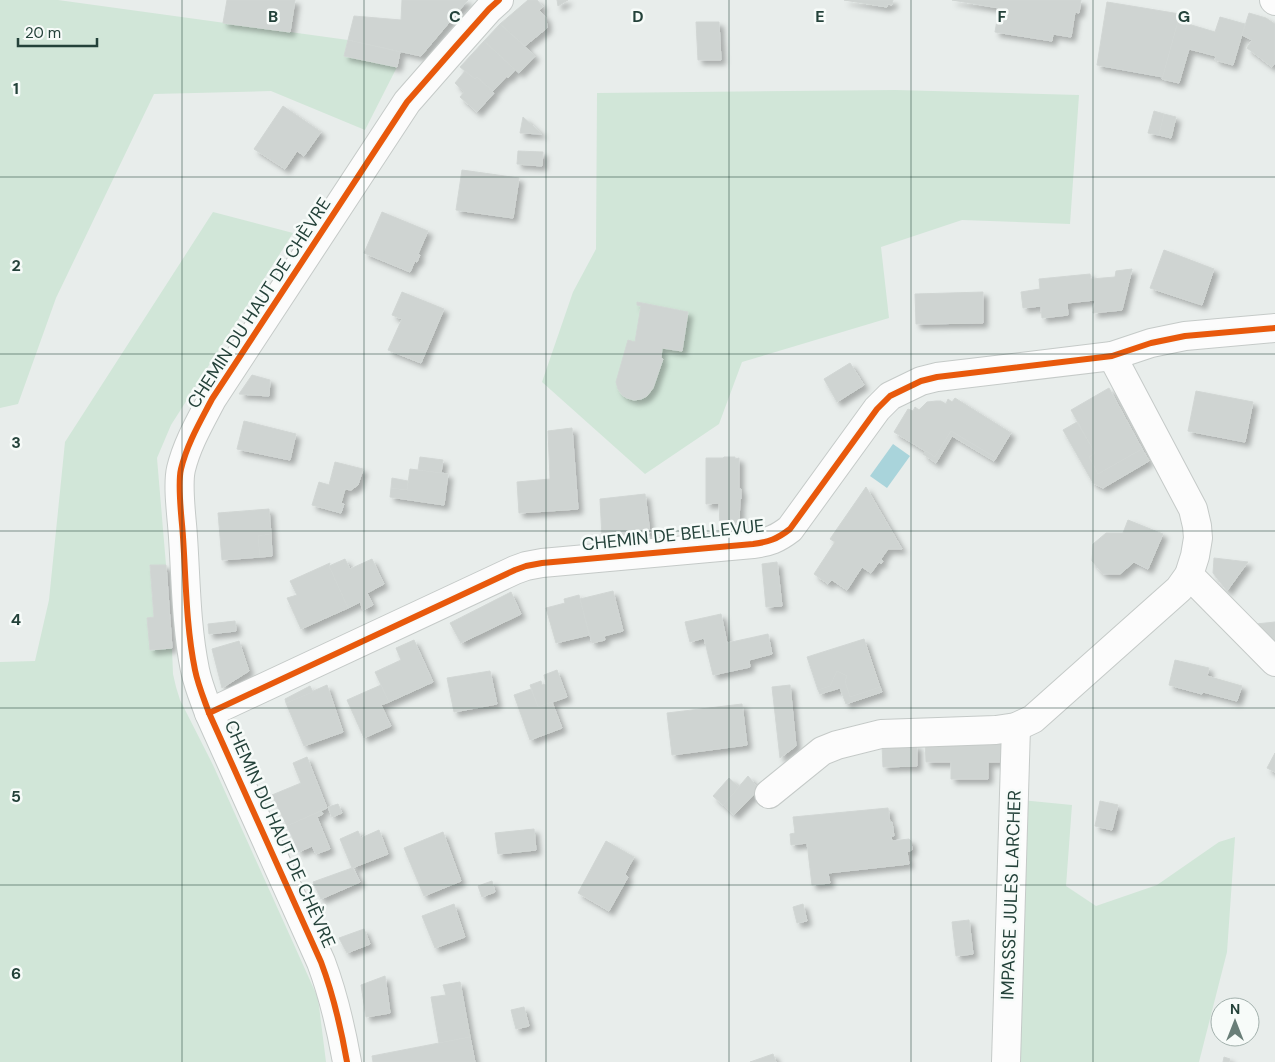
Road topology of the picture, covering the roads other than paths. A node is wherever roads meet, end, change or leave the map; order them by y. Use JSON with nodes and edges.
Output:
{"nodes":[{"id":1,"x":500,"y":0,"type":"edge"},
{"id":2,"x":1275,"y":328,"type":"edge"},
{"id":3,"x":1112,"y":356,"type":"junction"},
{"id":4,"x":1189,"y":575,"type":"junction"},
{"id":5,"x":1275,"y":662,"type":"edge"},
{"id":6,"x":210,"y":713,"type":"junction"},
{"id":7,"x":1016,"y":727,"type":"junction"},
{"id":8,"x":769,"y":794,"type":"dead end"},
{"id":9,"x":346,"y":1062,"type":"edge"},
{"id":10,"x":1006,"y":1062,"type":"edge"}],
"edges":[{"from":1,"to":6,"type":"street","name":"CHEMIN DU HAUT DE CHÈVRE"},
{"from":2,"to":3,"type":"street","name":"CHEMIN DE BELLEVUE"},
{"from":3,"to":4,"type":"street"},
{"from":3,"to":6,"type":"street","name":"CHEMIN DE BELLEVUE"},
{"from":4,"to":5,"type":"street"},
{"from":4,"to":7,"type":"street"},
{"from":6,"to":9,"type":"street","name":"CHEMIN DU HAUT DE CHÈVRE"},
{"from":7,"to":8,"type":"street"},
{"from":7,"to":10,"type":"street","name":"IMPASSE JULES LARCHER"}]}
